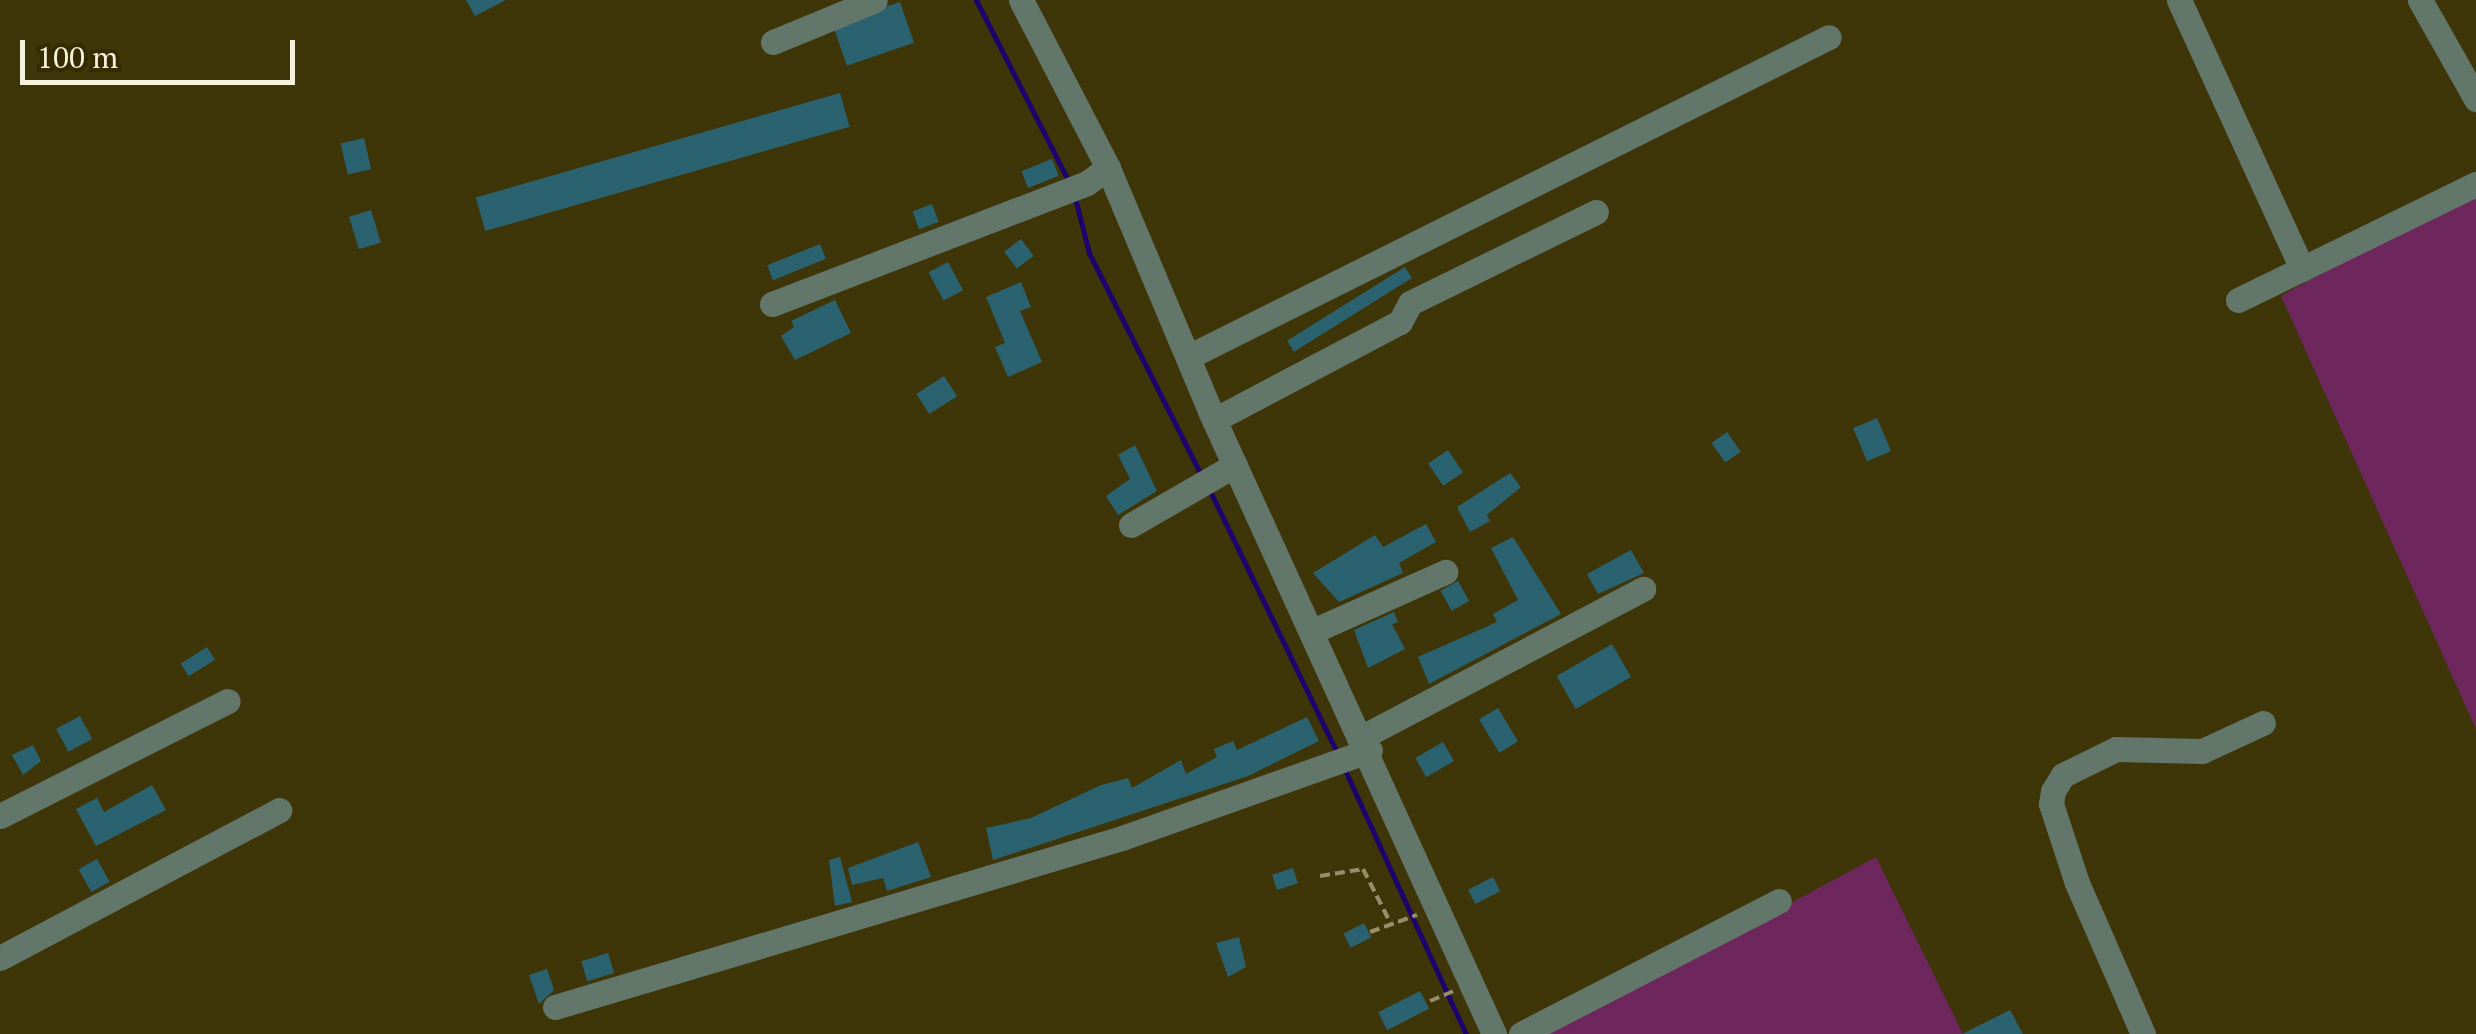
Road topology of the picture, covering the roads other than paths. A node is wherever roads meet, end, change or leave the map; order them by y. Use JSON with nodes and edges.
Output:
{"nodes":[{"id":1,"x":875,"y":0,"type":"edge"},
{"id":2,"x":1021,"y":0,"type":"edge"},
{"id":3,"x":2179,"y":0,"type":"edge"},
{"id":4,"x":2420,"y":0,"type":"edge"},
{"id":5,"x":1829,"y":38,"type":"dead end"},
{"id":6,"x":773,"y":42,"type":"dead end"},
{"id":7,"x":2476,"y":99,"type":"edge"},
{"id":8,"x":1086,"y":181,"type":"junction"},
{"id":9,"x":2476,"y":184,"type":"edge"},
{"id":10,"x":1596,"y":212,"type":"dead end"},
{"id":11,"x":2302,"y":269,"type":"junction"},
{"id":12,"x":2238,"y":300,"type":"dead end"},
{"id":13,"x":772,"y":304,"type":"dead end"},
{"id":14,"x":1188,"y":357,"type":"junction"},
{"id":15,"x":1214,"y":420,"type":"junction"},
{"id":16,"x":1216,"y":478,"type":"junction"},
{"id":17,"x":1130,"y":525,"type":"dead end"},
{"id":18,"x":1445,"y":572,"type":"dead end"},
{"id":19,"x":1643,"y":589,"type":"dead end"},
{"id":20,"x":1313,"y":631,"type":"junction"},
{"id":21,"x":228,"y":701,"type":"dead end"},
{"id":22,"x":2263,"y":723,"type":"dead end"},
{"id":23,"x":1354,"y":751,"type":"junction"},
{"id":24,"x":279,"y":810,"type":"dead end"},
{"id":25,"x":0,"y":816,"type":"edge"},
{"id":26,"x":1779,"y":901,"type":"dead end"},
{"id":27,"x":0,"y":958,"type":"edge"},
{"id":28,"x":554,"y":1007,"type":"dead end"},
{"id":29,"x":1494,"y":1034,"type":"edge"},
{"id":30,"x":1521,"y":1034,"type":"edge"},
{"id":31,"x":2143,"y":1034,"type":"edge"}],
"edges":[{"from":1,"to":6,"type":"street"},
{"from":2,"to":8,"type":"street"},
{"from":3,"to":11,"type":"street"},
{"from":4,"to":7,"type":"street"},
{"from":5,"to":14,"type":"street"},
{"from":8,"to":13,"type":"street"},
{"from":8,"to":14,"type":"street"},
{"from":9,"to":11,"type":"street"},
{"from":10,"to":15,"type":"street"},
{"from":11,"to":12,"type":"street"},
{"from":14,"to":15,"type":"street"},
{"from":15,"to":16,"type":"street"},
{"from":16,"to":17,"type":"street"},
{"from":16,"to":20,"type":"street"},
{"from":18,"to":20,"type":"street"},
{"from":19,"to":23,"type":"street"},
{"from":20,"to":23,"type":"street"},
{"from":21,"to":25,"type":"street"},
{"from":22,"to":31,"type":"street"},
{"from":23,"to":28,"type":"street"},
{"from":23,"to":29,"type":"street"},
{"from":24,"to":27,"type":"street"},
{"from":26,"to":30,"type":"street"}]}
